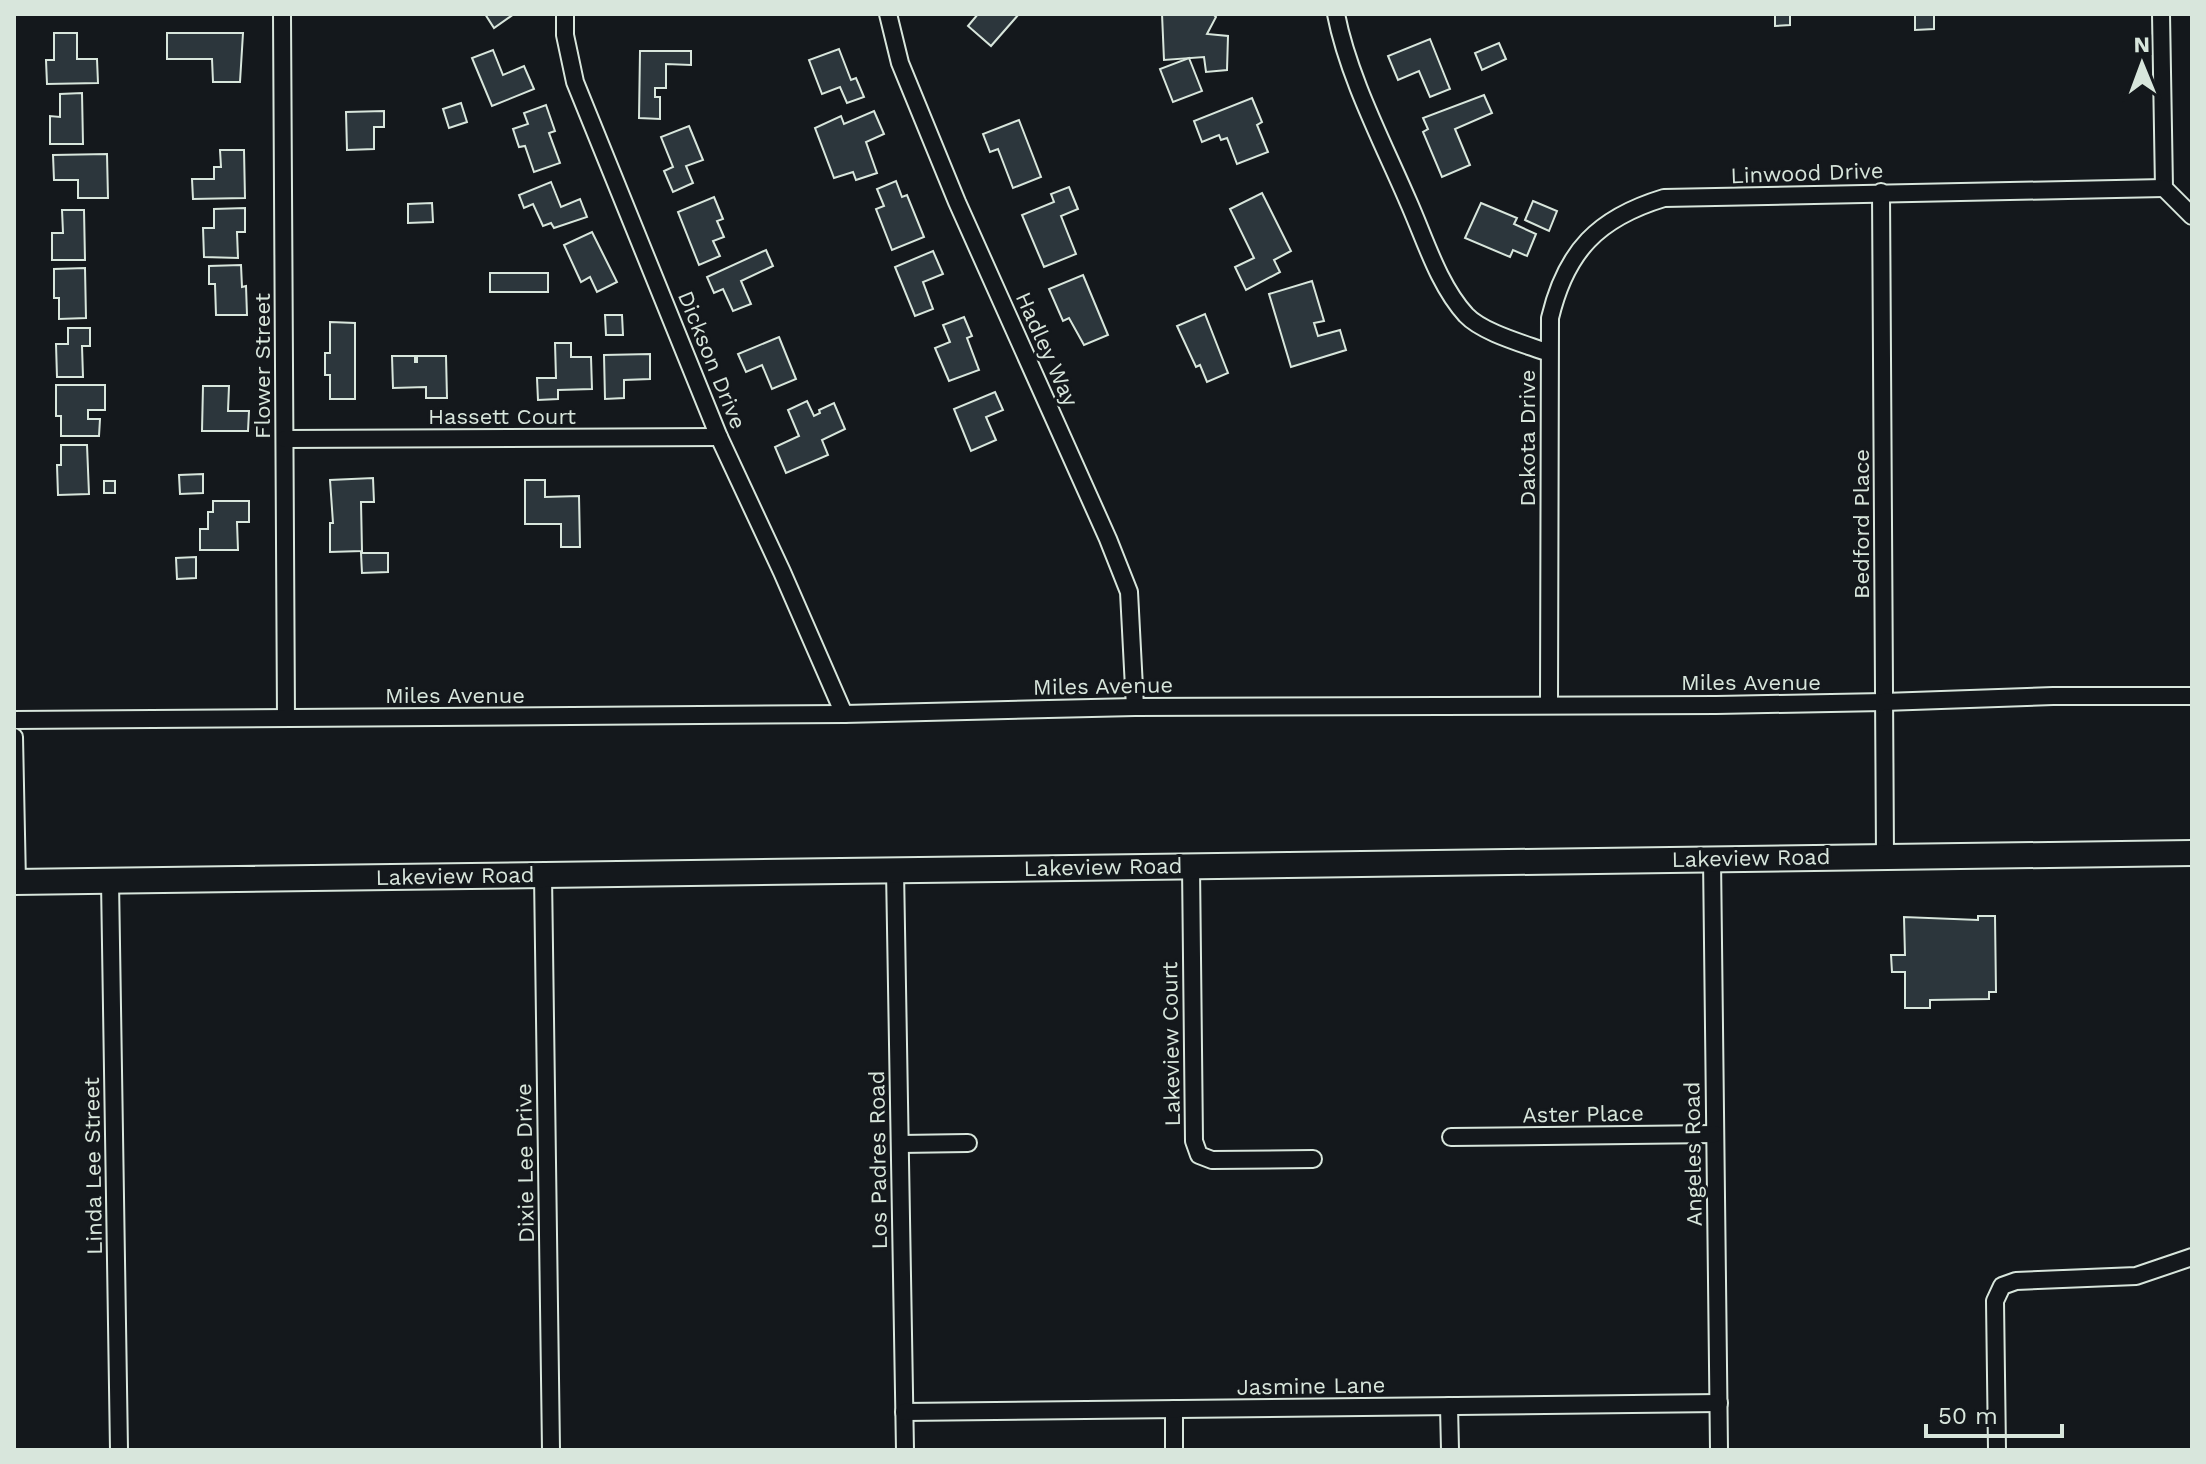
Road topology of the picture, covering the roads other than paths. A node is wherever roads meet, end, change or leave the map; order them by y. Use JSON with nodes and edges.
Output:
{"nodes":[{"id":1,"x":282,"y":14,"type":"edge"},
{"id":2,"x":565,"y":14,"type":"edge"},
{"id":3,"x":888,"y":14,"type":"edge"},
{"id":4,"x":1336,"y":14,"type":"edge"},
{"id":5,"x":2161,"y":14,"type":"edge"},
{"id":6,"x":2164,"y":188,"type":"junction"},
{"id":7,"x":1881,"y":192,"type":"junction"},
{"id":8,"x":2192,"y":216,"type":"edge"},
{"id":9,"x":1549,"y":353,"type":"junction"},
{"id":10,"x":719,"y":437,"type":"junction"},
{"id":11,"x":285,"y":439,"type":"junction"},
{"id":12,"x":2192,"y":696,"type":"edge"},
{"id":13,"x":1884,"y":702,"type":"junction"},
{"id":14,"x":1549,"y":704,"type":"junction"},
{"id":15,"x":1135,"y":707,"type":"junction"},
{"id":16,"x":844,"y":714,"type":"junction"},
{"id":17,"x":286,"y":718,"type":"junction"},
{"id":18,"x":14,"y":720,"type":"edge"},
{"id":19,"x":14,"y":737,"type":"edge"},
{"id":20,"x":2192,"y":853,"type":"edge"},
{"id":21,"x":1885,"y":856,"type":"junction"},
{"id":22,"x":1712,"y":858,"type":"junction"},
{"id":23,"x":1191,"y":866,"type":"junction"},
{"id":24,"x":895,"y":870,"type":"junction"},
{"id":25,"x":543,"y":875,"type":"junction"},
{"id":26,"x":110,"y":881,"type":"junction"},
{"id":27,"x":15,"y":882,"type":"edge"},
{"id":28,"x":1715,"y":1134,"type":"junction"},
{"id":29,"x":1451,"y":1137,"type":"dead end"},
{"id":30,"x":968,"y":1143,"type":"dead end"},
{"id":31,"x":900,"y":1144,"type":"junction"},
{"id":32,"x":1313,"y":1159,"type":"dead end"},
{"id":33,"x":2192,"y":1257,"type":"edge"},
{"id":34,"x":1719,"y":1403,"type":"junction"},
{"id":35,"x":1449,"y":1406,"type":"junction"},
{"id":36,"x":1174,"y":1409,"type":"junction"},
{"id":37,"x":904,"y":1412,"type":"junction"},
{"id":38,"x":119,"y":1450,"type":"edge"},
{"id":39,"x":551,"y":1450,"type":"edge"},
{"id":40,"x":905,"y":1450,"type":"edge"},
{"id":41,"x":1174,"y":1450,"type":"edge"},
{"id":42,"x":1450,"y":1450,"type":"edge"},
{"id":43,"x":1719,"y":1450,"type":"edge"},
{"id":44,"x":1997,"y":1450,"type":"edge"}],
"edges":[{"from":1,"to":11,"type":"street","name":"Flower Street"},
{"from":2,"to":10,"type":"street","name":"Dickson Drive"},
{"from":3,"to":15,"type":"street","name":"Hadley Way"},
{"from":4,"to":9,"type":"street","name":"Dakota Drive"},
{"from":5,"to":6,"type":"street"},
{"from":6,"to":7,"type":"street","name":"Linwood Drive"},
{"from":6,"to":8,"type":"street"},
{"from":7,"to":9,"type":"street","name":"Linwood Drive"},
{"from":7,"to":13,"type":"street","name":"Bedford Place"},
{"from":9,"to":14,"type":"street","name":"Dakota Drive"},
{"from":10,"to":11,"type":"street","name":"Hassett Court"},
{"from":10,"to":16,"type":"street","name":"Dickson Drive"},
{"from":11,"to":17,"type":"street","name":"Flower Street"},
{"from":12,"to":13,"type":"street","name":"Miles Avenue"},
{"from":13,"to":14,"type":"street","name":"Miles Avenue"},
{"from":13,"to":21,"type":"street","name":"Bedford Place"},
{"from":14,"to":15,"type":"street","name":"Miles Avenue"},
{"from":15,"to":16,"type":"street","name":"Miles Avenue"},
{"from":16,"to":17,"type":"street","name":"Miles Avenue"},
{"from":17,"to":18,"type":"street","name":"Miles Avenue"},
{"from":19,"to":27,"type":"street"},
{"from":20,"to":21,"type":"main road","name":"Lakeview Road"},
{"from":21,"to":22,"type":"main road","name":"Lakeview Road"},
{"from":22,"to":23,"type":"main road","name":"Lakeview Road"},
{"from":22,"to":28,"type":"street","name":"Angeles Road"},
{"from":23,"to":24,"type":"main road","name":"Lakeview Road"},
{"from":23,"to":32,"type":"street","name":"Lakeview Court"},
{"from":24,"to":25,"type":"main road","name":"Lakeview Road"},
{"from":24,"to":31,"type":"street","name":"Los Padres Road"},
{"from":25,"to":26,"type":"main road","name":"Lakeview Road"},
{"from":25,"to":39,"type":"street","name":"Dixie Lee Drive"},
{"from":26,"to":27,"type":"main road","name":"Lakeview Road"},
{"from":26,"to":38,"type":"street","name":"Linda Lee Street"},
{"from":28,"to":29,"type":"street","name":"Aster Place"},
{"from":28,"to":34,"type":"street","name":"Angeles Road"},
{"from":30,"to":31,"type":"street"},
{"from":31,"to":37,"type":"street","name":"Los Padres Road"},
{"from":33,"to":44,"type":"street"},
{"from":34,"to":35,"type":"street","name":"Jasmine Lane"},
{"from":34,"to":43,"type":"street","name":"Angeles Road"},
{"from":35,"to":36,"type":"street","name":"Jasmine Lane"},
{"from":35,"to":42,"type":"street"},
{"from":36,"to":37,"type":"street","name":"Jasmine Lane"},
{"from":36,"to":41,"type":"street"},
{"from":37,"to":40,"type":"street","name":"Los Padres Road"}]}
